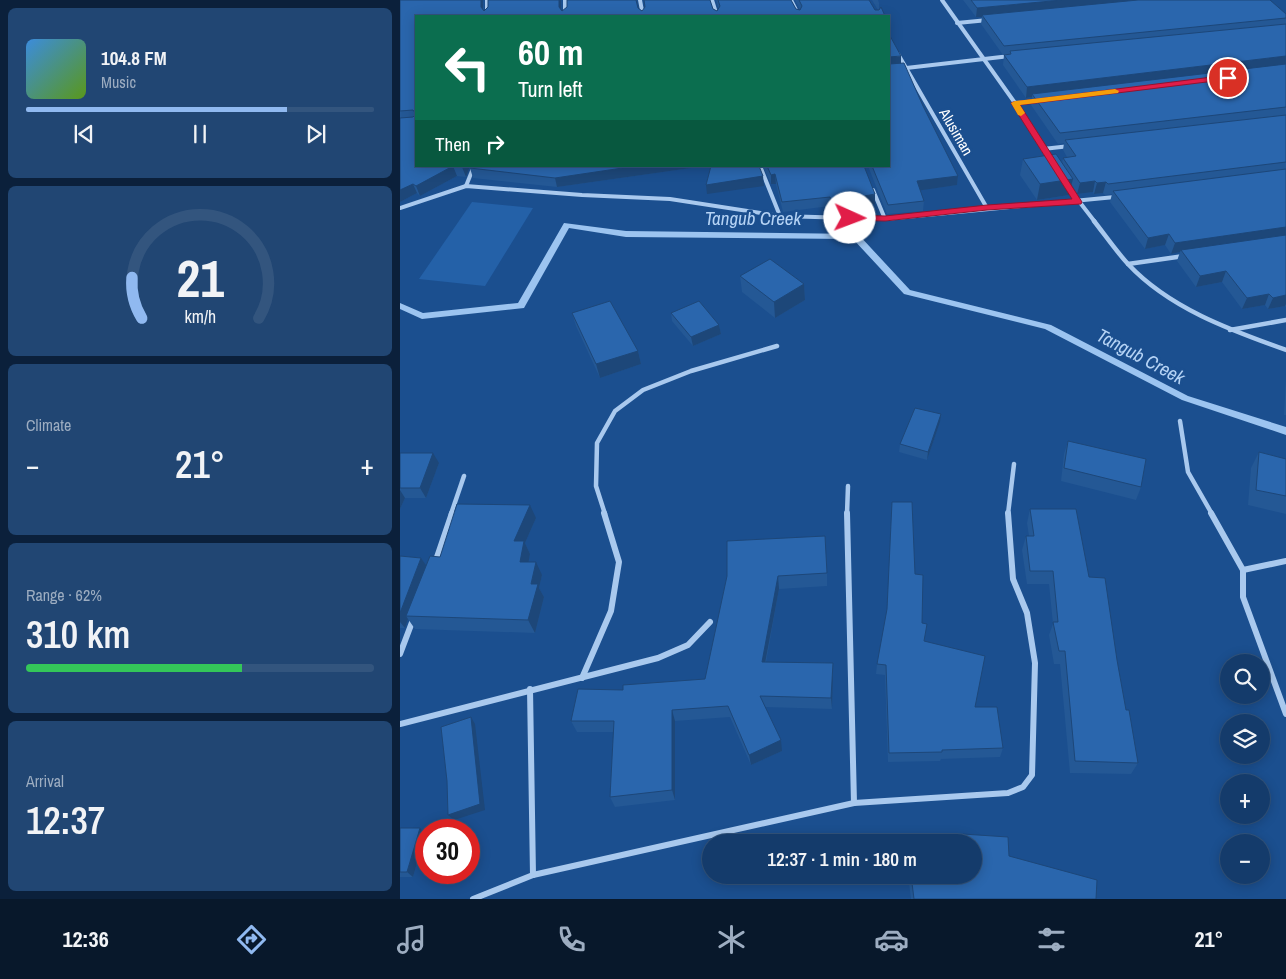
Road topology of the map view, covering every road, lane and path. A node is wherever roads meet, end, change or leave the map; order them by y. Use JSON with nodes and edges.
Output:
{"nodes":[{"id":1,"x":487,"y":0,"type":"edge"},
{"id":2,"x":565,"y":0,"type":"edge"},
{"id":3,"x":640,"y":0,"type":"edge"},
{"id":4,"x":712,"y":0,"type":"edge"},
{"id":5,"x":791,"y":0,"type":"edge"},
{"id":6,"x":942,"y":0,"type":"edge"},
{"id":7,"x":487,"y":15,"type":"edge"},
{"id":8,"x":565,"y":15,"type":"edge"},
{"id":9,"x":642,"y":15,"type":"edge"},
{"id":10,"x":717,"y":15,"type":"edge"},
{"id":11,"x":798,"y":15,"type":"edge"},
{"id":12,"x":995,"y":19,"type":"edge"},
{"id":13,"x":957,"y":23,"type":"junction"},
{"id":14,"x":897,"y":52,"type":"edge"},
{"id":15,"x":1014,"y":56,"type":"edge"},
{"id":16,"x":985,"y":59,"type":"junction"},
{"id":17,"x":906,"y":68,"type":"junction"},
{"id":18,"x":890,"y":70,"type":"edge"},
{"id":19,"x":1044,"y":100,"type":"edge"},
{"id":20,"x":1015,"y":103,"type":"junction"},
{"id":21,"x":1072,"y":146,"type":"edge"},
{"id":22,"x":1043,"y":149,"type":"junction"},
{"id":23,"x":1053,"y":164,"type":"edge"},
{"id":24,"x":474,"y":167,"type":"edge"},
{"id":25,"x":482,"y":167,"type":"edge"},
{"id":26,"x":760,"y":167,"type":"edge"},
{"id":27,"x":1063,"y":179,"type":"edge"},
{"id":28,"x":871,"y":184,"type":"edge"},
{"id":29,"x":466,"y":186,"type":"junction"},
{"id":30,"x":1125,"y":196,"type":"edge"},
{"id":31,"x":1078,"y":202,"type":"junction"},
{"id":32,"x":401,"y":205,"type":"edge"},
{"id":33,"x":987,"y":208,"type":"junction"},
{"id":34,"x":780,"y":216,"type":"junction"},
{"id":35,"x":885,"y":219,"type":"junction"},
{"id":36,"x":1188,"y":256,"type":"edge"},
{"id":37,"x":1128,"y":264,"type":"junction"},
{"id":38,"x":1286,"y":320,"type":"edge"},
{"id":39,"x":1229,"y":330,"type":"junction"},
{"id":40,"x":777,"y":346,"type":"dead end"},
{"id":41,"x":1286,"y":350,"type":"edge"},
{"id":42,"x":1180,"y":421,"type":"dead end"},
{"id":43,"x":1014,"y":464,"type":"dead end"},
{"id":44,"x":464,"y":476,"type":"dead end"},
{"id":45,"x":848,"y":486,"type":"dead end"},
{"id":46,"x":1286,"y":560,"type":"edge"},
{"id":47,"x":1243,"y":570,"type":"junction"},
{"id":48,"x":432,"y":571,"type":"edge"},
{"id":49,"x":417,"y":609,"type":"edge"},
{"id":50,"x":710,"y":622,"type":"dead end"},
{"id":51,"x":400,"y":654,"type":"edge"},
{"id":52,"x":582,"y":678,"type":"junction"},
{"id":53,"x":530,"y":690,"type":"junction"},
{"id":54,"x":1286,"y":714,"type":"edge"},
{"id":55,"x":400,"y":724,"type":"edge"},
{"id":56,"x":854,"y":803,"type":"junction"},
{"id":57,"x":533,"y":875,"type":"junction"},
{"id":58,"x":473,"y":899,"type":"edge"}],
"edges":[{"from":1,"to":7,"type":"street"},
{"from":2,"to":8,"type":"street"},
{"from":3,"to":9,"type":"street"},
{"from":4,"to":10,"type":"street"},
{"from":5,"to":11,"type":"street"},
{"from":6,"to":13,"type":"street"},
{"from":12,"to":13,"type":"street"},
{"from":13,"to":16,"type":"street"},
{"from":14,"to":17,"type":"street","name":"Alusiman"},
{"from":15,"to":16,"type":"street"},
{"from":16,"to":17,"type":"street"},
{"from":16,"to":20,"type":"street"},
{"from":17,"to":18,"type":"street"},
{"from":17,"to":33,"type":"street","name":"Alusiman"},
{"from":19,"to":20,"type":"street"},
{"from":20,"to":22,"type":"street"},
{"from":21,"to":22,"type":"street"},
{"from":22,"to":23,"type":"street"},
{"from":24,"to":25,"type":"street"},
{"from":24,"to":29,"type":"street"},
{"from":26,"to":34,"type":"street"},
{"from":27,"to":31,"type":"street"},
{"from":28,"to":35,"type":"street"},
{"from":29,"to":32,"type":"street"},
{"from":29,"to":34,"type":"street"},
{"from":30,"to":31,"type":"street"},
{"from":31,"to":33,"type":"street"},
{"from":31,"to":37,"type":"street"},
{"from":33,"to":35,"type":"street"},
{"from":34,"to":35,"type":"street"},
{"from":36,"to":37,"type":"street"},
{"from":37,"to":39,"type":"street"},
{"from":38,"to":39,"type":"street"},
{"from":39,"to":41,"type":"street"},
{"from":40,"to":52,"type":"street"},
{"from":42,"to":47,"type":"street"},
{"from":43,"to":56,"type":"street"},
{"from":44,"to":48,"type":"street"},
{"from":45,"to":56,"type":"street"},
{"from":46,"to":47,"type":"street"},
{"from":47,"to":54,"type":"street"},
{"from":49,"to":51,"type":"street"},
{"from":50,"to":52,"type":"street"},
{"from":52,"to":53,"type":"street"},
{"from":53,"to":55,"type":"street"},
{"from":53,"to":57,"type":"street"},
{"from":56,"to":57,"type":"street"},
{"from":57,"to":58,"type":"street"}]}
